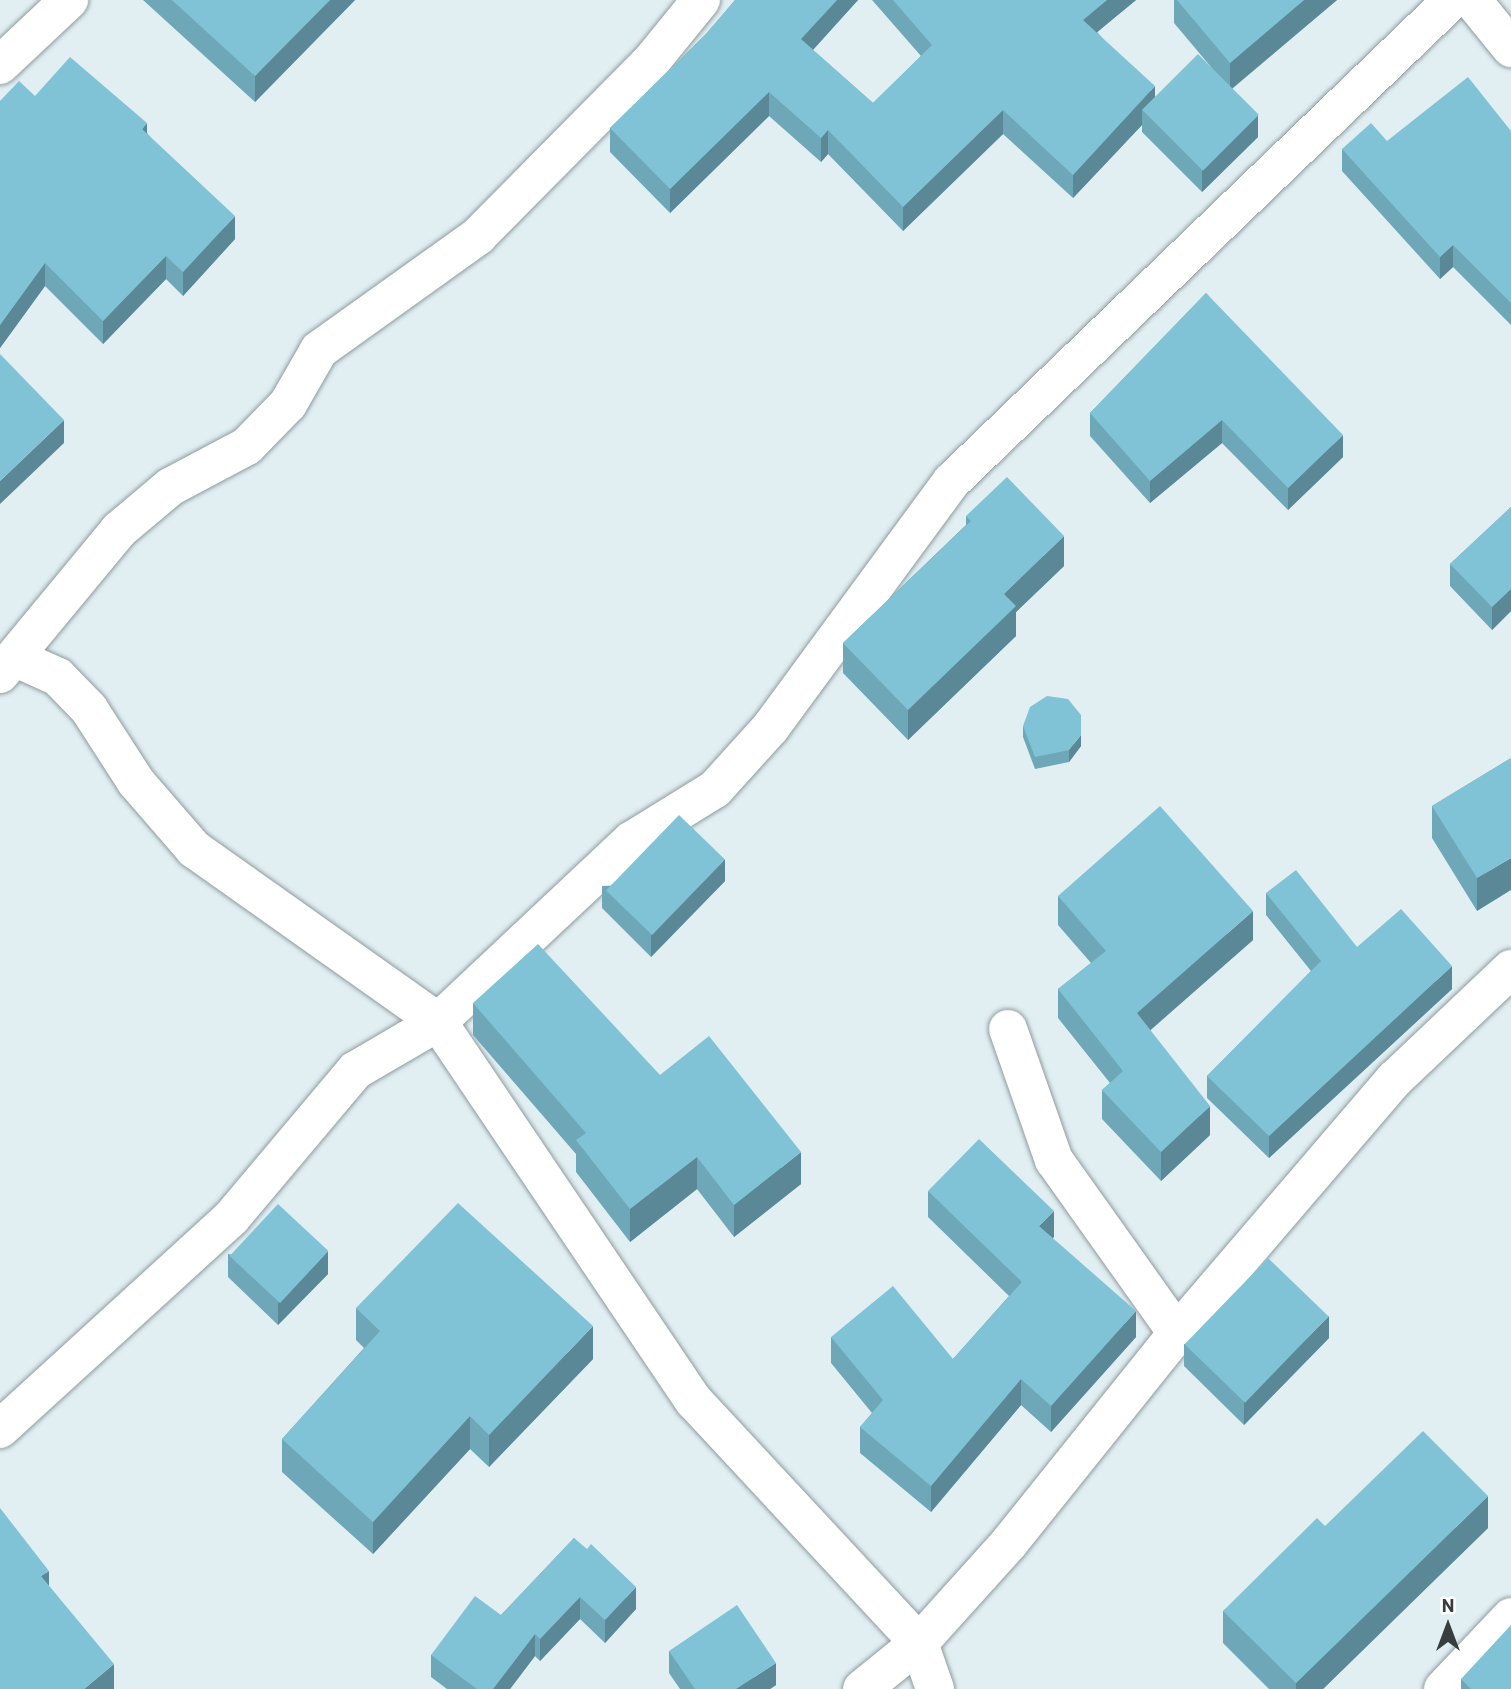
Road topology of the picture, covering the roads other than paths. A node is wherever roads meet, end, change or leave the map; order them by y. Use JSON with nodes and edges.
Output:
{"nodes":[{"id":1,"x":69,"y":0,"type":"edge"},
{"id":2,"x":701,"y":0,"type":"edge"},
{"id":3,"x":1452,"y":0,"type":"edge"},
{"id":4,"x":1472,"y":0,"type":"edge"},
{"id":5,"x":1511,"y":48,"type":"edge"},
{"id":6,"x":0,"y":65,"type":"edge"},
{"id":7,"x":8,"y":666,"type":"edge"},
{"id":8,"x":1511,"y":970,"type":"edge"},
{"id":9,"x":438,"y":1022,"type":"junction"},
{"id":10,"x":1008,"y":1029,"type":"dead end"},
{"id":11,"x":1177,"y":1333,"type":"junction"},
{"id":12,"x":0,"y":1429,"type":"edge"},
{"id":13,"x":1511,"y":1617,"type":"edge"},
{"id":14,"x":919,"y":1643,"type":"junction"},
{"id":15,"x":862,"y":1689,"type":"edge"},
{"id":16,"x":934,"y":1689,"type":"edge"},
{"id":17,"x":1443,"y":1689,"type":"edge"}],
"edges":[{"from":1,"to":6,"type":"street"},
{"from":2,"to":7,"type":"street"},
{"from":3,"to":9,"type":"street"},
{"from":4,"to":5,"type":"street"},
{"from":7,"to":9,"type":"street"},
{"from":8,"to":11,"type":"street"},
{"from":9,"to":12,"type":"street"},
{"from":9,"to":14,"type":"street"},
{"from":10,"to":11,"type":"street"},
{"from":11,"to":14,"type":"street"},
{"from":13,"to":17,"type":"street"},
{"from":14,"to":15,"type":"street"},
{"from":14,"to":16,"type":"street"}]}
